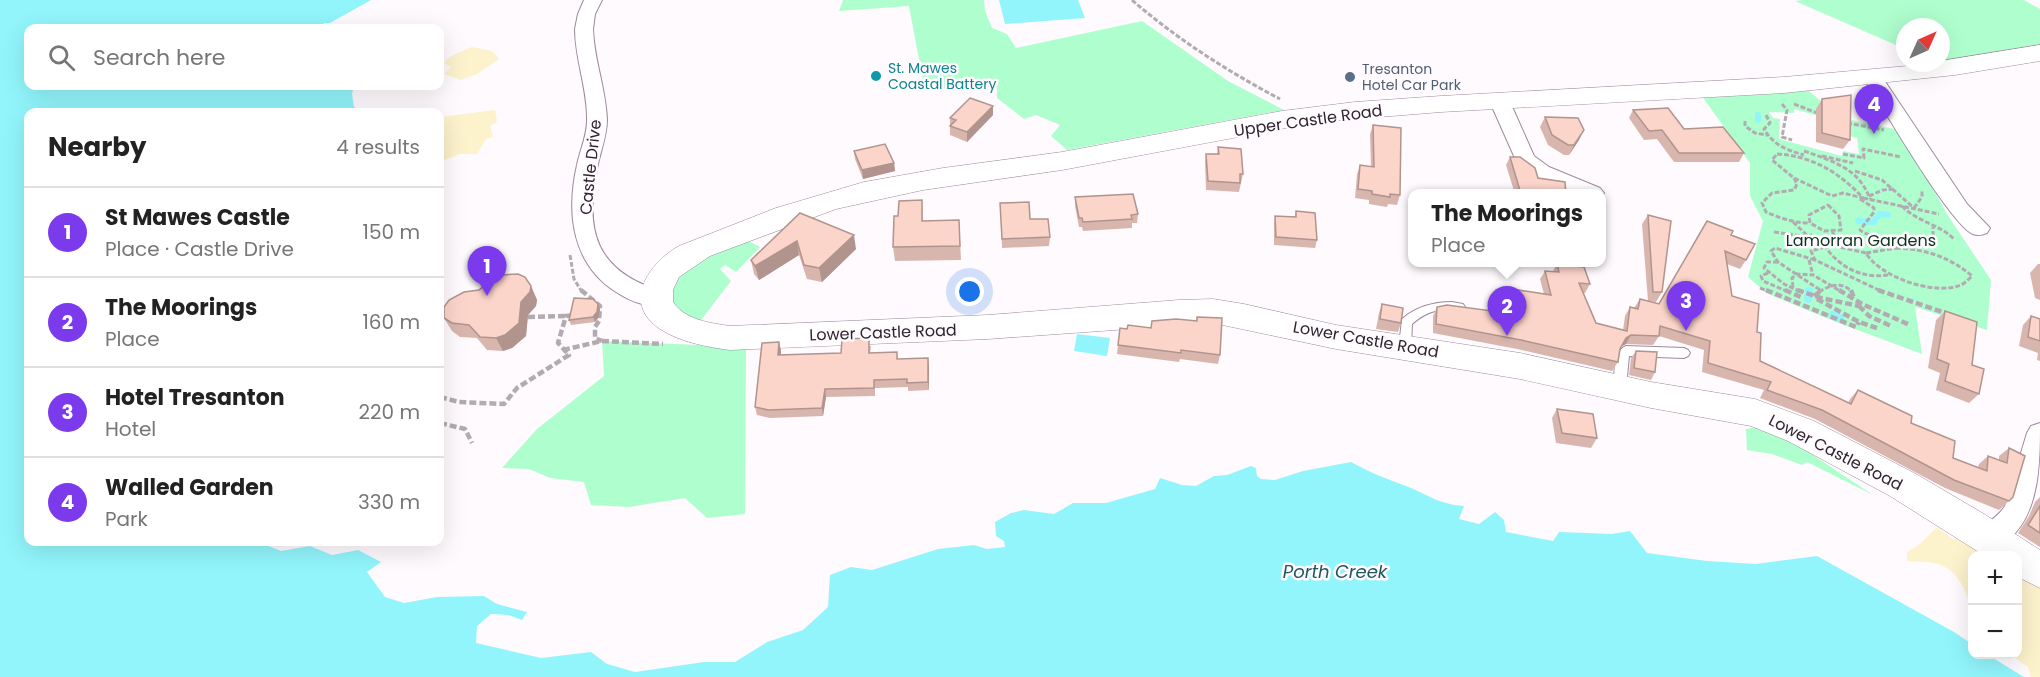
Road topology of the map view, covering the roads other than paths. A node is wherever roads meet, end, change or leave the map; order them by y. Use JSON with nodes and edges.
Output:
{"nodes":[{"id":1,"x":593,"y":0,"type":"edge"},
{"id":2,"x":2040,"y":53,"type":"edge"},
{"id":3,"x":1873,"y":78,"type":"junction"},
{"id":4,"x":1500,"y":102,"type":"junction"},
{"id":5,"x":1583,"y":189,"type":"edge"},
{"id":6,"x":1979,"y":228,"type":"dead end"},
{"id":7,"x":656,"y":301,"type":"junction"},
{"id":8,"x":1467,"y":309,"type":"edge"},
{"id":9,"x":1405,"y":347,"type":"junction"},
{"id":10,"x":1684,"y":352,"type":"dead end"},
{"id":11,"x":1620,"y":387,"type":"junction"},
{"id":12,"x":2040,"y":433,"type":"edge"},
{"id":13,"x":2036,"y":465,"type":"edge"},
{"id":14,"x":1990,"y":537,"type":"junction"},
{"id":15,"x":2040,"y":571,"type":"edge"}],
"edges":[{"from":1,"to":7,"type":"street","name":"Castle Drive"},
{"from":2,"to":3,"type":"main road","name":"Upper Castle Road"},
{"from":3,"to":4,"type":"main road","name":"Upper Castle Road"},
{"from":3,"to":6,"type":"street"},
{"from":4,"to":5,"type":"street"},
{"from":4,"to":7,"type":"main road","name":"Upper Castle Road"},
{"from":7,"to":9,"type":"main road","name":"Lower Castle Road"},
{"from":8,"to":9,"type":"lane"},
{"from":9,"to":11,"type":"main road","name":"Lower Castle Road"},
{"from":10,"to":11,"type":"lane"},
{"from":11,"to":14,"type":"main road","name":"Lower Castle Road"},
{"from":12,"to":13,"type":"street"},
{"from":13,"to":14,"type":"street"},
{"from":14,"to":15,"type":"main road","name":"Lower Castle Road"}]}
